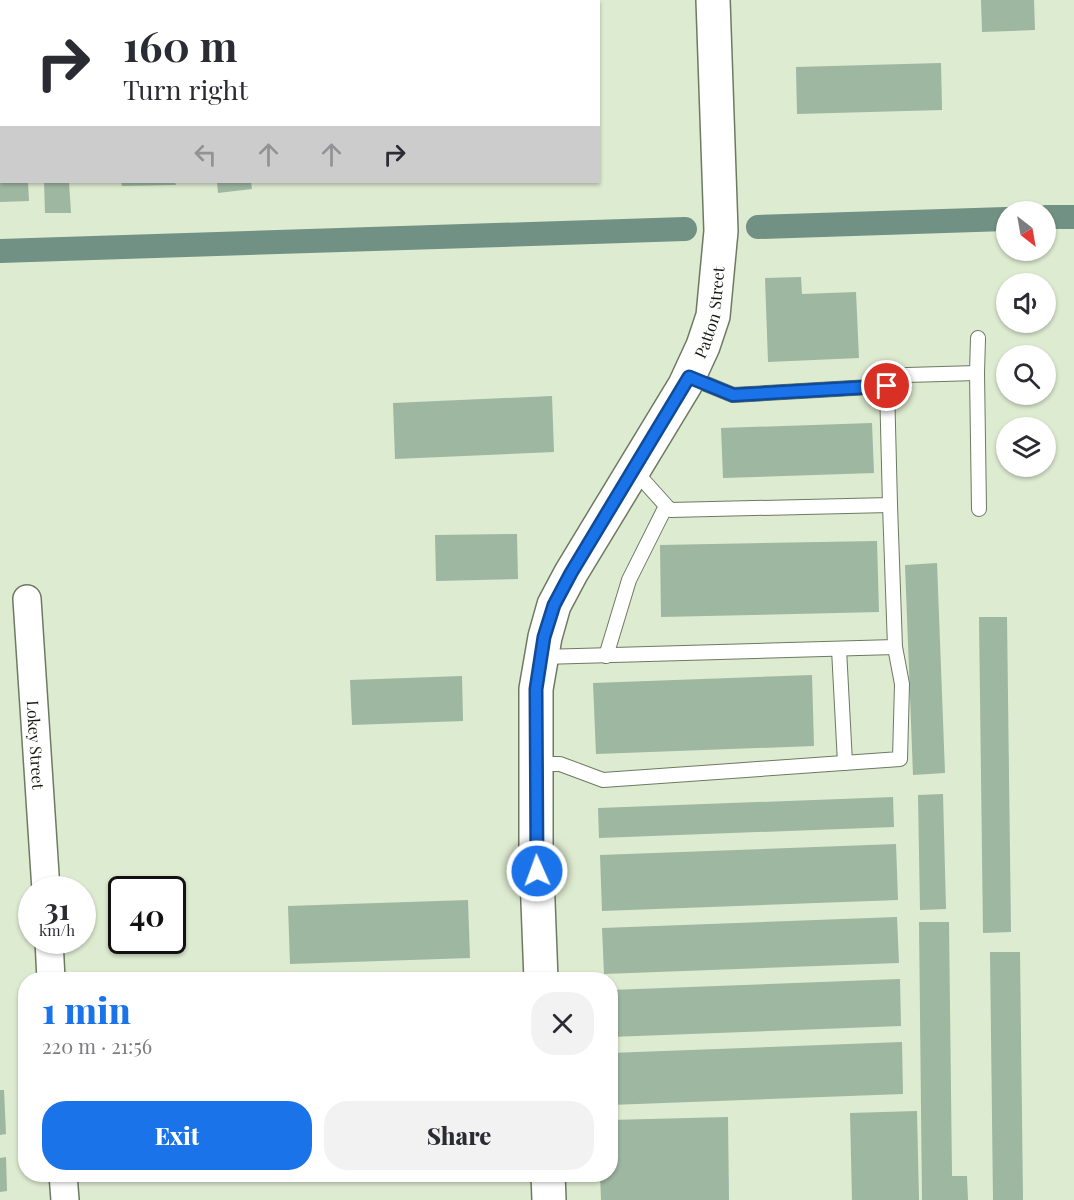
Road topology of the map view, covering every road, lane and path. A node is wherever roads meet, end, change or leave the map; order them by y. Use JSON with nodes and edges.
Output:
{"nodes":[{"id":1,"x":713,"y":0,"type":"edge"},
{"id":2,"x":978,"y":338,"type":"dead end"},
{"id":3,"x":977,"y":373,"type":"junction"},
{"id":4,"x":689,"y":377,"type":"junction"},
{"id":5,"x":887,"y":386,"type":"junction"},
{"id":6,"x":634,"y":470,"type":"junction"},
{"id":7,"x":890,"y":505,"type":"junction"},
{"id":8,"x":666,"y":506,"type":"junction"},
{"id":9,"x":979,"y":509,"type":"dead end"},
{"id":10,"x":27,"y":599,"type":"dead end"},
{"id":11,"x":896,"y":647,"type":"junction"},
{"id":12,"x":839,"y":649,"type":"junction"},
{"id":13,"x":606,"y":656,"type":"junction"},
{"id":14,"x":541,"y":657,"type":"junction"},
{"id":15,"x":845,"y":763,"type":"junction"},
{"id":16,"x":535,"y":764,"type":"junction"},
{"id":17,"x":45,"y":876,"type":"edge"},
{"id":18,"x":50,"y":954,"type":"edge"},
{"id":19,"x":51,"y":972,"type":"edge"},
{"id":20,"x":541,"y":972,"type":"edge"},
{"id":21,"x":64,"y":1182,"type":"edge"},
{"id":22,"x":548,"y":1182,"type":"edge"},
{"id":23,"x":65,"y":1200,"type":"edge"},
{"id":24,"x":549,"y":1200,"type":"edge"}],
"edges":[{"from":1,"to":4,"type":"street","name":"Patton Street"},
{"from":2,"to":3,"type":"lane"},
{"from":3,"to":5,"type":"lane"},
{"from":3,"to":9,"type":"lane"},
{"from":4,"to":5,"type":"lane"},
{"from":4,"to":6,"type":"street","name":"Patton Street"},
{"from":5,"to":7,"type":"lane"},
{"from":6,"to":8,"type":"lane"},
{"from":6,"to":14,"type":"street","name":"Patton Street"},
{"from":7,"to":8,"type":"lane"},
{"from":7,"to":11,"type":"lane"},
{"from":8,"to":13,"type":"lane"},
{"from":10,"to":17,"type":"street","name":"Lokey Street"},
{"from":11,"to":12,"type":"lane"},
{"from":11,"to":15,"type":"lane"},
{"from":12,"to":13,"type":"lane"},
{"from":12,"to":15,"type":"lane"},
{"from":13,"to":14,"type":"lane"},
{"from":14,"to":16,"type":"street","name":"Patton Street"},
{"from":15,"to":16,"type":"lane"},
{"from":16,"to":20,"type":"street","name":"Patton Street"},
{"from":18,"to":19,"type":"street"},
{"from":21,"to":23,"type":"street"},
{"from":22,"to":24,"type":"street"}]}
